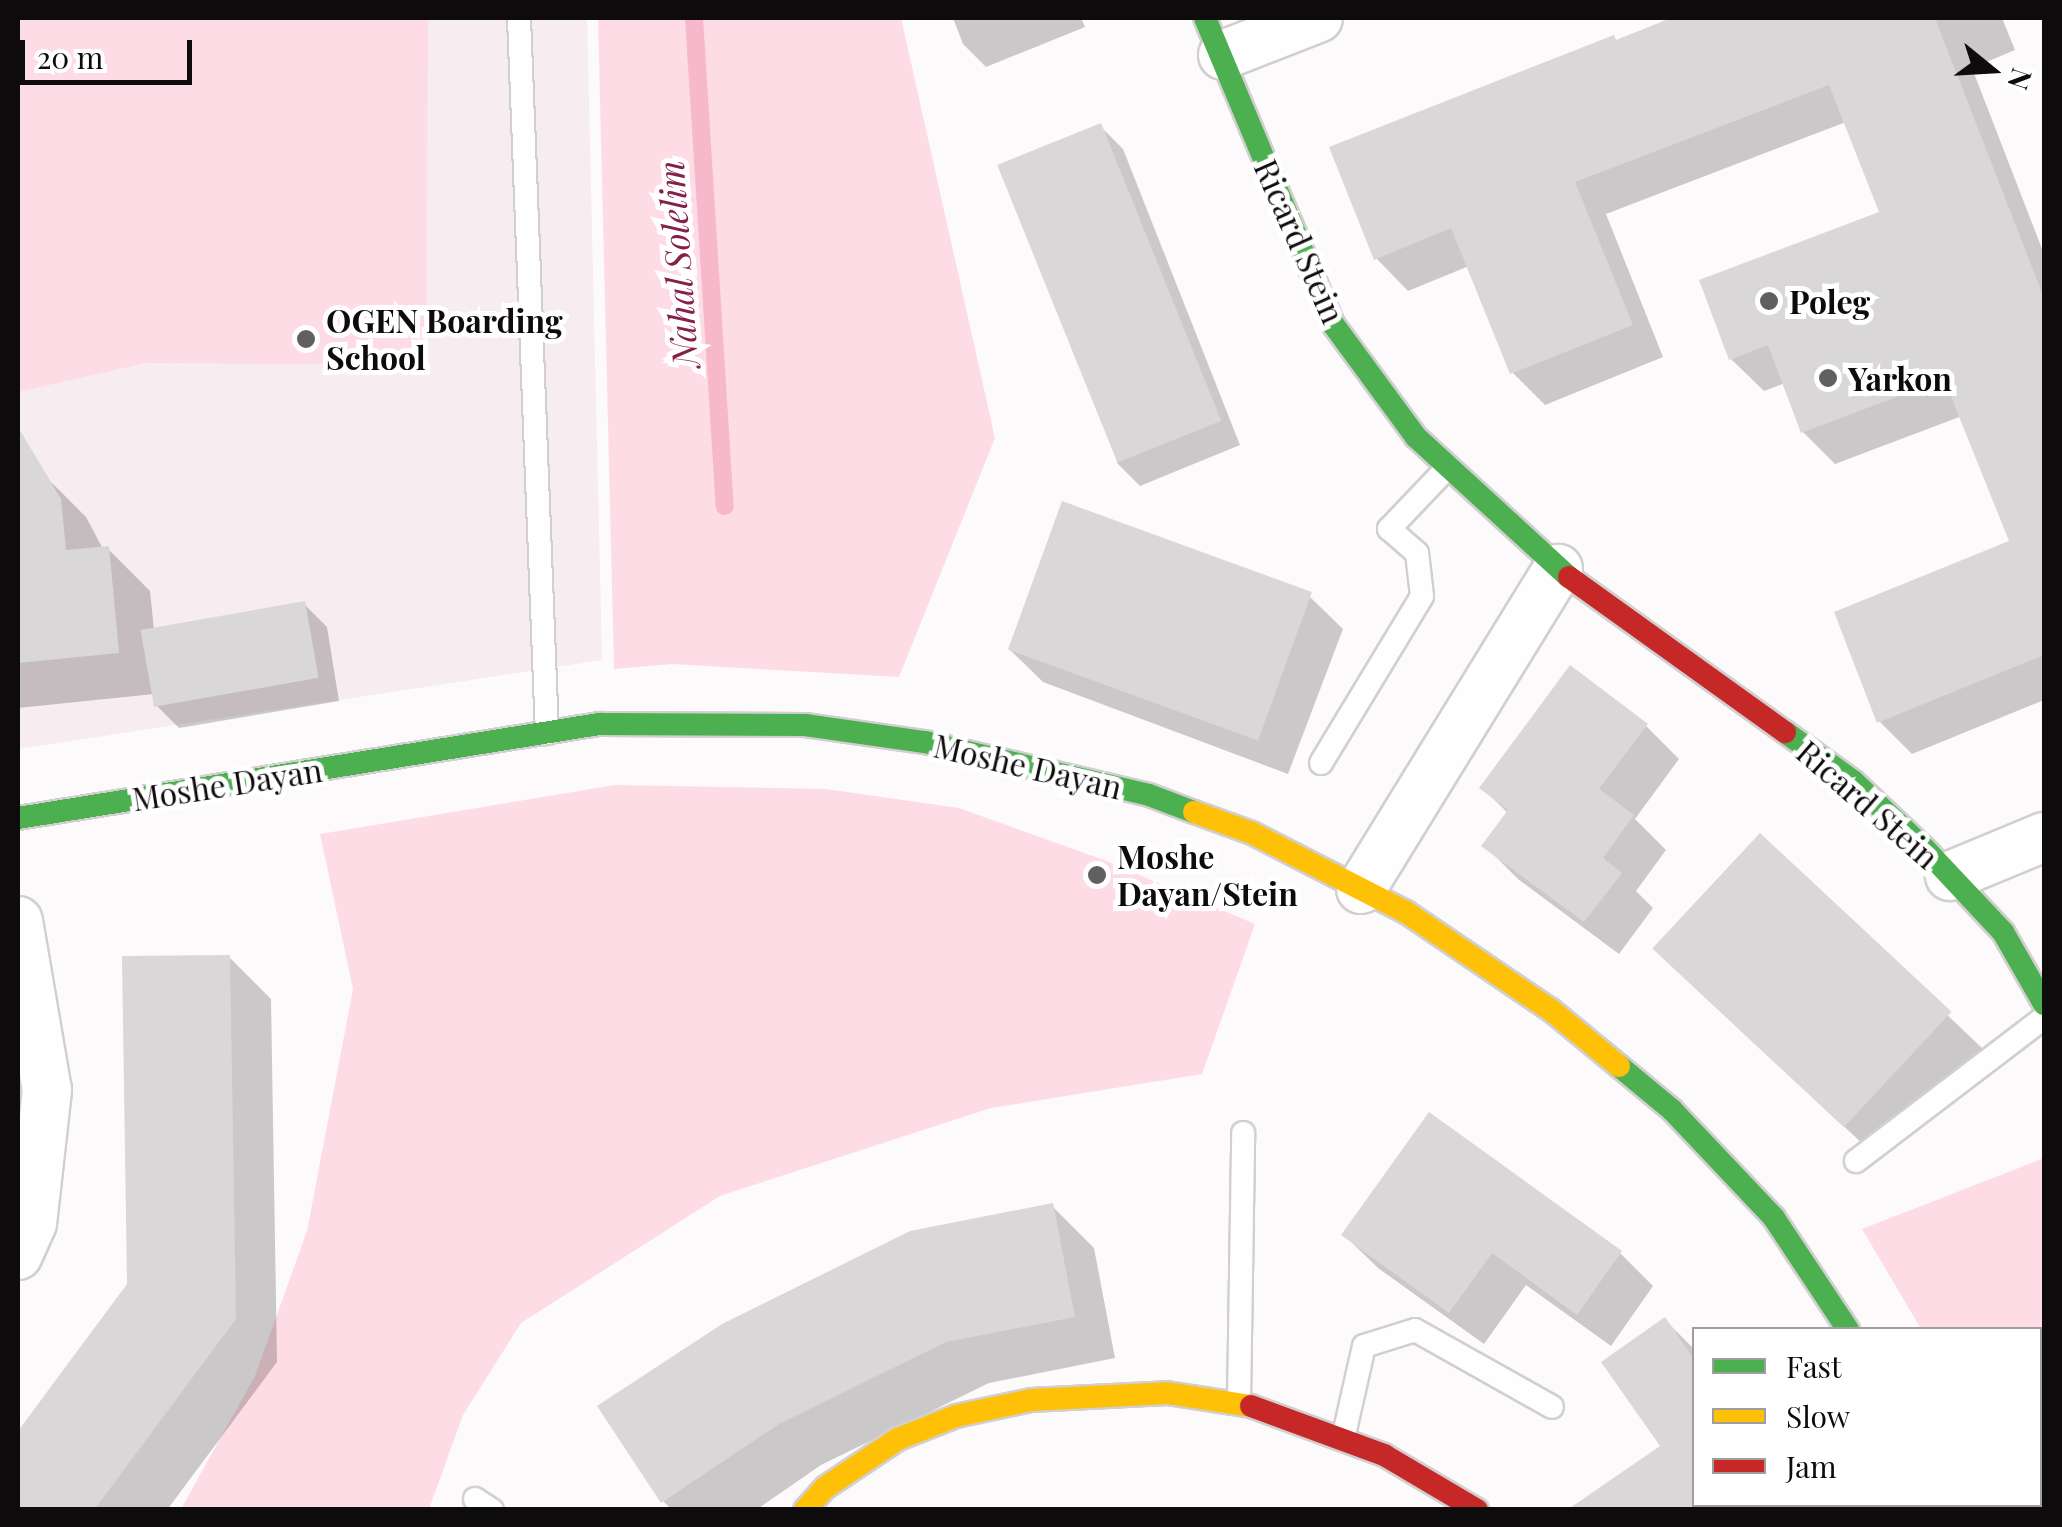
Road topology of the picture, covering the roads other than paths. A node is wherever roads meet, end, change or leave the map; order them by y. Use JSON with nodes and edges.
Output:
{"nodes":[{"id":1,"x":519,"y":18,"type":"edge"},
{"id":2,"x":1318,"y":18,"type":"edge"},
{"id":3,"x":1214,"y":36,"type":"edge"},
{"id":4,"x":1448,"y":466,"type":"junction"},
{"id":5,"x":1558,"y":569,"type":"junction"},
{"id":6,"x":547,"y":733,"type":"junction"},
{"id":7,"x":1322,"y":763,"type":"dead end"},
{"id":8,"x":18,"y":818,"type":"edge"},
{"id":9,"x":2044,"y":838,"type":"edge"},
{"id":10,"x":1950,"y":876,"type":"junction"},
{"id":11,"x":1362,"y":889,"type":"junction"},
{"id":12,"x":18,"y":921,"type":"edge"},
{"id":13,"x":2044,"y":1004,"type":"edge"},
{"id":14,"x":2044,"y":1018,"type":"edge"},
{"id":15,"x":1242,"y":1133,"type":"dead end"},
{"id":16,"x":1856,"y":1160,"type":"dead end"},
{"id":17,"x":18,"y":1255,"type":"edge"},
{"id":18,"x":1846,"y":1327,"type":"edge"},
{"id":19,"x":1239,"y":1402,"type":"junction"},
{"id":20,"x":1552,"y":1407,"type":"dead end"},
{"id":21,"x":1342,"y":1438,"type":"junction"},
{"id":22,"x":805,"y":1510,"type":"edge"},
{"id":23,"x":1477,"y":1510,"type":"edge"}],
"edges":[{"from":1,"to":6,"type":"lane"},
{"from":2,"to":3,"type":"street"},
{"from":3,"to":4,"type":"street","name":"Ricard Stein"},
{"from":4,"to":5,"type":"street","name":"Ricard Stein"},
{"from":4,"to":7,"type":"lane"},
{"from":5,"to":10,"type":"street","name":"Ricard Stein"},
{"from":5,"to":11,"type":"street"},
{"from":6,"to":8,"type":"street","name":"Moshe Dayan"},
{"from":6,"to":11,"type":"street","name":"Moshe Dayan"},
{"from":9,"to":10,"type":"street"},
{"from":10,"to":13,"type":"street","name":"Ricard Stein"},
{"from":11,"to":18,"type":"street","name":"Moshe Dayan"},
{"from":12,"to":17,"type":"street"},
{"from":14,"to":16,"type":"lane"},
{"from":15,"to":19,"type":"lane"},
{"from":19,"to":21,"type":"street"},
{"from":19,"to":22,"type":"street"},
{"from":20,"to":21,"type":"lane"},
{"from":21,"to":23,"type":"street"}]}
